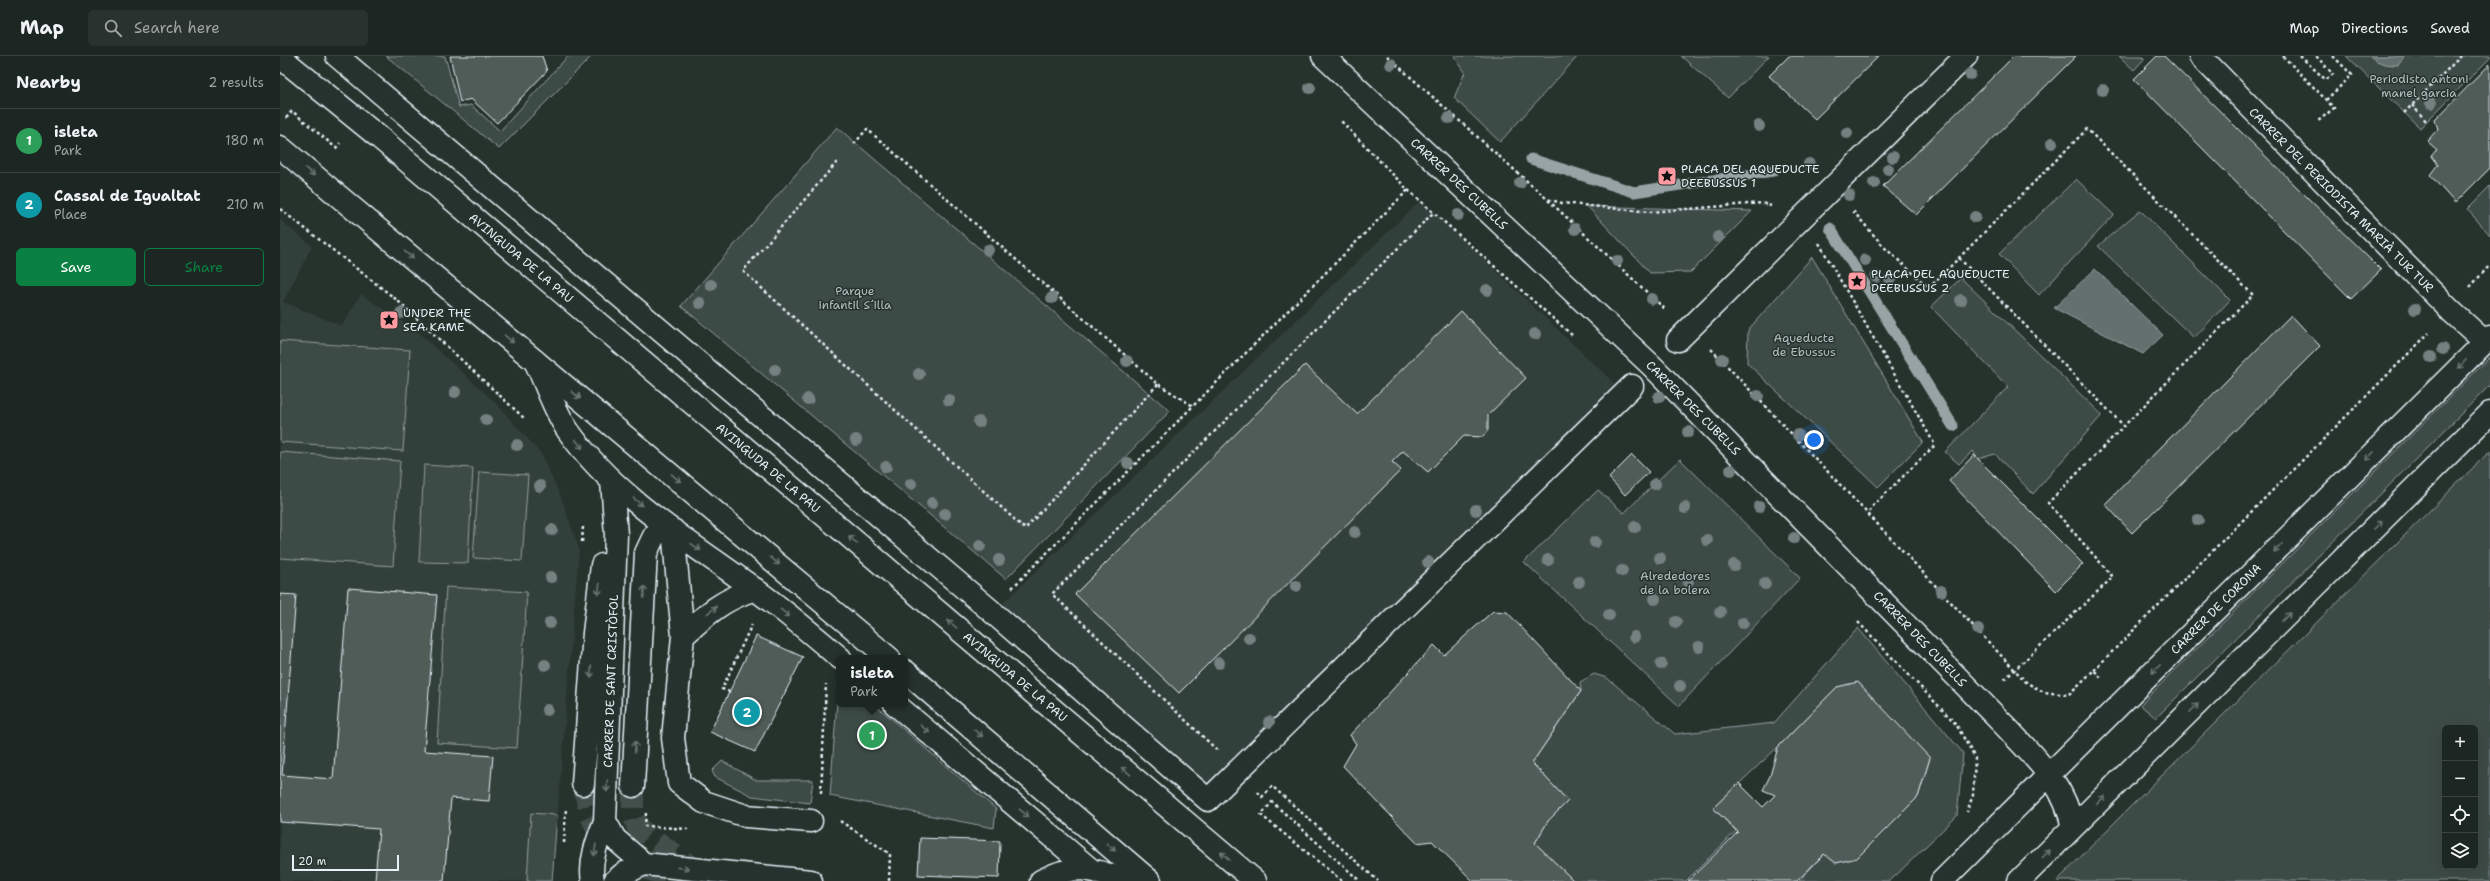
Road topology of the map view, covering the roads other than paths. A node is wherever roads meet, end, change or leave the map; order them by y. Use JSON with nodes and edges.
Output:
{"nodes":[{"id":1,"x":337,"y":56,"type":"edge"},
{"id":2,"x":1323,"y":56,"type":"edge"},
{"id":3,"x":1966,"y":56,"type":"edge"},
{"id":4,"x":2200,"y":56,"type":"edge"},
{"id":5,"x":280,"y":57,"type":"edge"},
{"id":6,"x":280,"y":147,"type":"edge"},
{"id":7,"x":1683,"y":335,"type":"road end"},
{"id":8,"x":2488,"y":339,"type":"edge"},
{"id":9,"x":535,"y":361,"type":"junction"},
{"id":10,"x":1632,"y":386,"type":"dead end"},
{"id":11,"x":2490,"y":413,"type":"edge"},
{"id":12,"x":612,"y":481,"type":"junction"},
{"id":13,"x":668,"y":527,"type":"junction"},
{"id":14,"x":755,"y":589,"type":"junction"},
{"id":15,"x":683,"y":636,"type":"junction"},
{"id":16,"x":836,"y":655,"type":"edge"},
{"id":17,"x":885,"y":655,"type":"edge"},
{"id":18,"x":908,"y":674,"type":"edge"},
{"id":19,"x":899,"y":707,"type":"edge"},
{"id":20,"x":2049,"y":775,"type":"junction"},
{"id":21,"x":583,"y":784,"type":"tunnel mouth"},
{"id":22,"x":633,"y":786,"type":"tunnel mouth"},
{"id":23,"x":605,"y":821,"type":"junction"},
{"id":24,"x":811,"y":821,"type":"dead end"},
{"id":25,"x":2074,"y":827,"type":"junction"},
{"id":26,"x":644,"y":864,"type":"junction"},
{"id":27,"x":1090,"y":869,"type":"junction"},
{"id":28,"x":593,"y":881,"type":"edge"},
{"id":29,"x":615,"y":881,"type":"edge"},
{"id":30,"x":812,"y":881,"type":"edge"},
{"id":31,"x":1041,"y":881,"type":"edge"},
{"id":32,"x":1127,"y":881,"type":"edge"},
{"id":33,"x":1150,"y":881,"type":"edge"},
{"id":34,"x":1255,"y":881,"type":"edge"},
{"id":35,"x":1942,"y":881,"type":"edge"},
{"id":36,"x":2019,"y":881,"type":"edge"}],
"edges":[{"from":1,"to":10,"type":"street"},
{"from":2,"to":20,"type":"street","name":"CARRER DES CUBELLS"},
{"from":3,"to":7,"type":"street"},
{"from":4,"to":8,"type":"street","name":"CARRER DEL PERIODISTA MARIÀ TUR TUR"},
{"from":34,"to":5,"type":"street","name":"AVINGUDA DE LA PAU","one_way":true},
{"from":6,"to":9,"type":"street","one_way":true},
{"from":8,"to":20,"type":"street","name":"CARRER DE CORONA","one_way":true},
{"from":9,"to":12,"type":"street","one_way":true},
{"from":9,"to":17,"type":"street","one_way":true},
{"from":25,"to":11,"type":"street","one_way":true},
{"from":12,"to":13,"type":"street","one_way":true},
{"from":12,"to":21,"type":"street","one_way":true},
{"from":12,"to":23,"type":"street","name":"CARRER DE SANT CRISTÒFOL","one_way":true},
{"from":13,"to":14,"type":"street","one_way":true},
{"from":13,"to":15,"type":"street"},
{"from":22,"to":13,"type":"street","one_way":true},
{"from":15,"to":14,"type":"street","one_way":true},
{"from":14,"to":16,"type":"street","one_way":true},
{"from":15,"to":24,"type":"street"},
{"from":18,"to":33,"type":"street","one_way":true},
{"from":19,"to":27,"type":"street","one_way":true},
{"from":20,"to":25,"type":"street","name":"CARRER DES CUBELLS"},
{"from":20,"to":35,"type":"street","name":"CARRER DE CORONA"},
{"from":23,"to":26,"type":"street","name":"CARRER DE SANT CRISTÒFOL"},
{"from":23,"to":28,"type":"street","one_way":true},
{"from":36,"to":25,"type":"street","one_way":true},
{"from":26,"to":29,"type":"street"},
{"from":26,"to":30,"type":"street","one_way":true},
{"from":27,"to":31,"type":"street"},
{"from":27,"to":32,"type":"street"}]}
